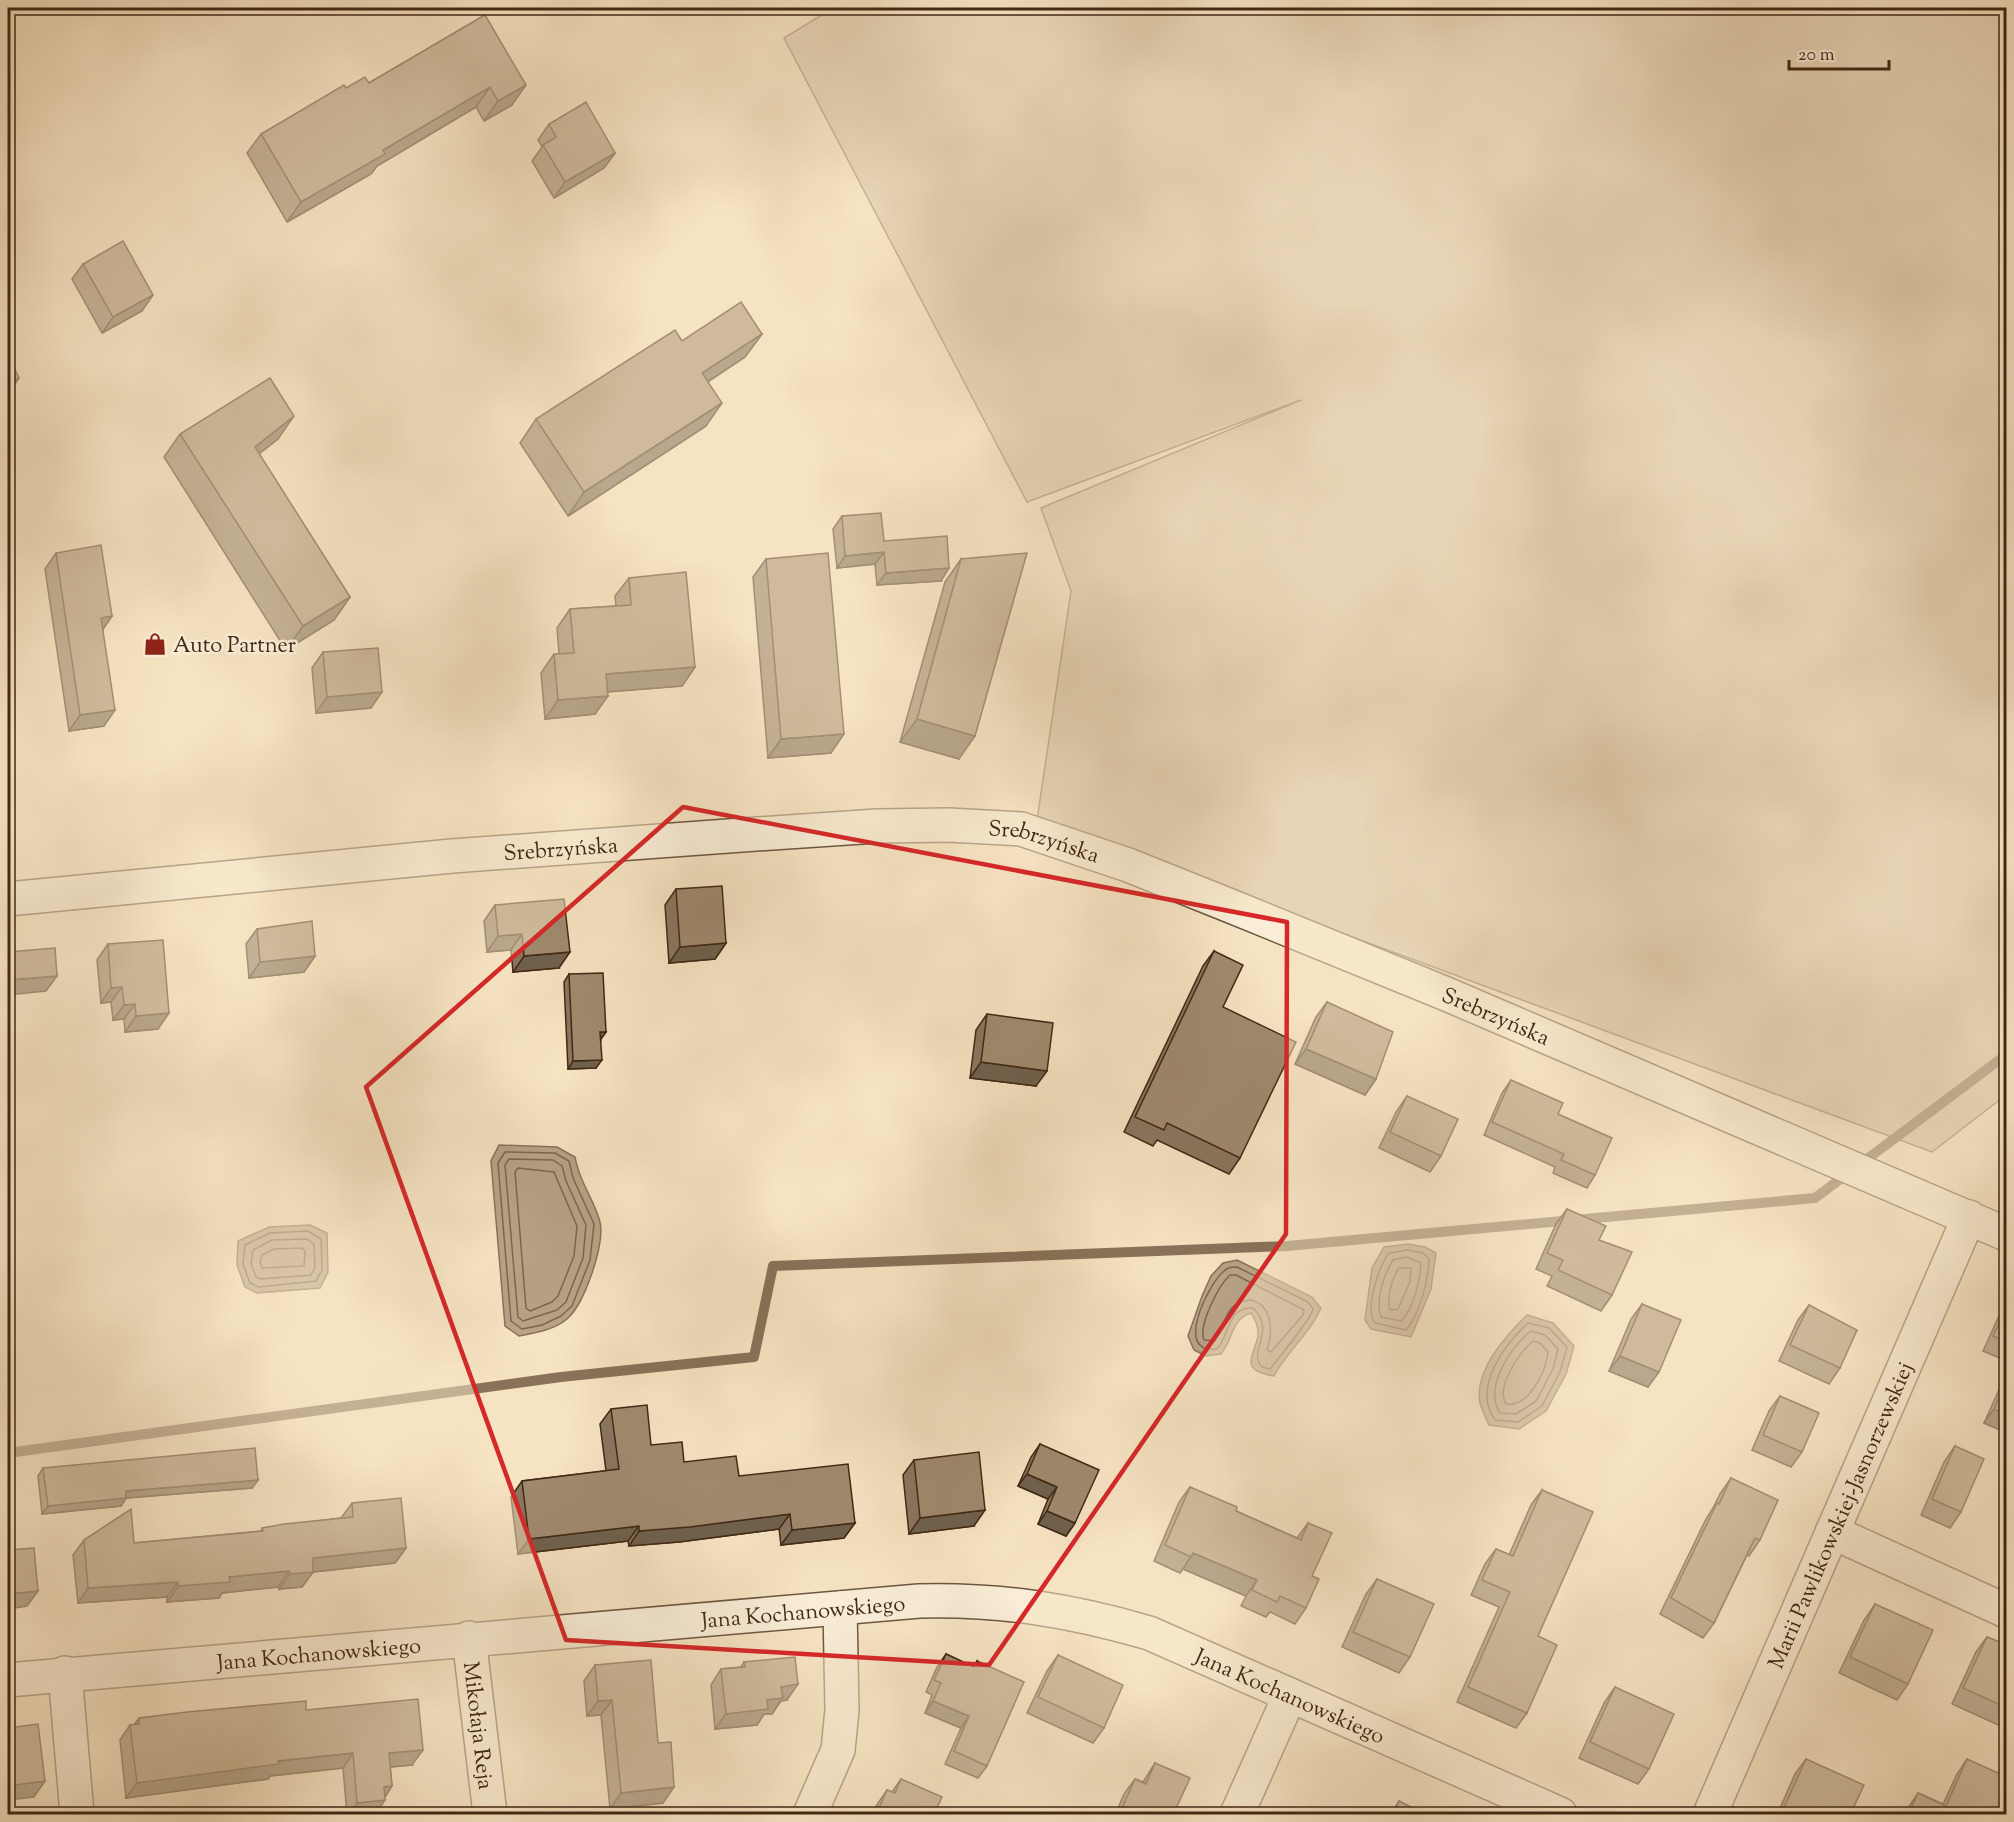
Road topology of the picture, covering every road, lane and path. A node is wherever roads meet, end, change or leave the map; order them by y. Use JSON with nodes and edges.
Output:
{"nodes":[{"id":1,"x":8,"y":899,"type":"edge"},
{"id":2,"x":1969,"y":1217,"type":"junction"},
{"id":3,"x":2007,"y":1234,"type":"edge"},
{"id":4,"x":1832,"y":1532,"type":"junction"},
{"id":5,"x":840,"y":1608,"type":"junction"},
{"id":6,"x":2007,"y":1611,"type":"edge"},
{"id":7,"x":469,"y":1638,"type":"junction"},
{"id":8,"x":65,"y":1673,"type":"junction"},
{"id":9,"x":8,"y":1680,"type":"edge"},
{"id":10,"x":1290,"y":1695,"type":"junction"},
{"id":11,"x":77,"y":1815,"type":"edge"},
{"id":12,"x":490,"y":1815,"type":"edge"},
{"id":13,"x":810,"y":1815,"type":"edge"},
{"id":14,"x":1237,"y":1815,"type":"edge"},
{"id":15,"x":1560,"y":1815,"type":"edge"},
{"id":16,"x":1710,"y":1815,"type":"edge"}],
"edges":[{"from":1,"to":2,"type":"street","name":"Srebrzyńska"},
{"from":2,"to":3,"type":"street","name":"Srebrzyńska"},
{"from":2,"to":4,"type":"street","name":"Marii Pawlikowskiej-Jasnorzewskiej"},
{"from":4,"to":6,"type":"street"},
{"from":4,"to":16,"type":"street","name":"Marii Pawlikowskiej-Jasnorzewskiej"},
{"from":5,"to":7,"type":"street","name":"Jana Kochanowskiego"},
{"from":5,"to":10,"type":"street","name":"Jana Kochanowskiego"},
{"from":5,"to":13,"type":"street"},
{"from":7,"to":8,"type":"street","name":"Jana Kochanowskiego"},
{"from":7,"to":12,"type":"street","name":"Mikołaja Reja"},
{"from":8,"to":9,"type":"street","name":"Jana Kochanowskiego"},
{"from":8,"to":11,"type":"street"},
{"from":10,"to":14,"type":"street"},
{"from":10,"to":15,"type":"street","name":"Jana Kochanowskiego"}]}
